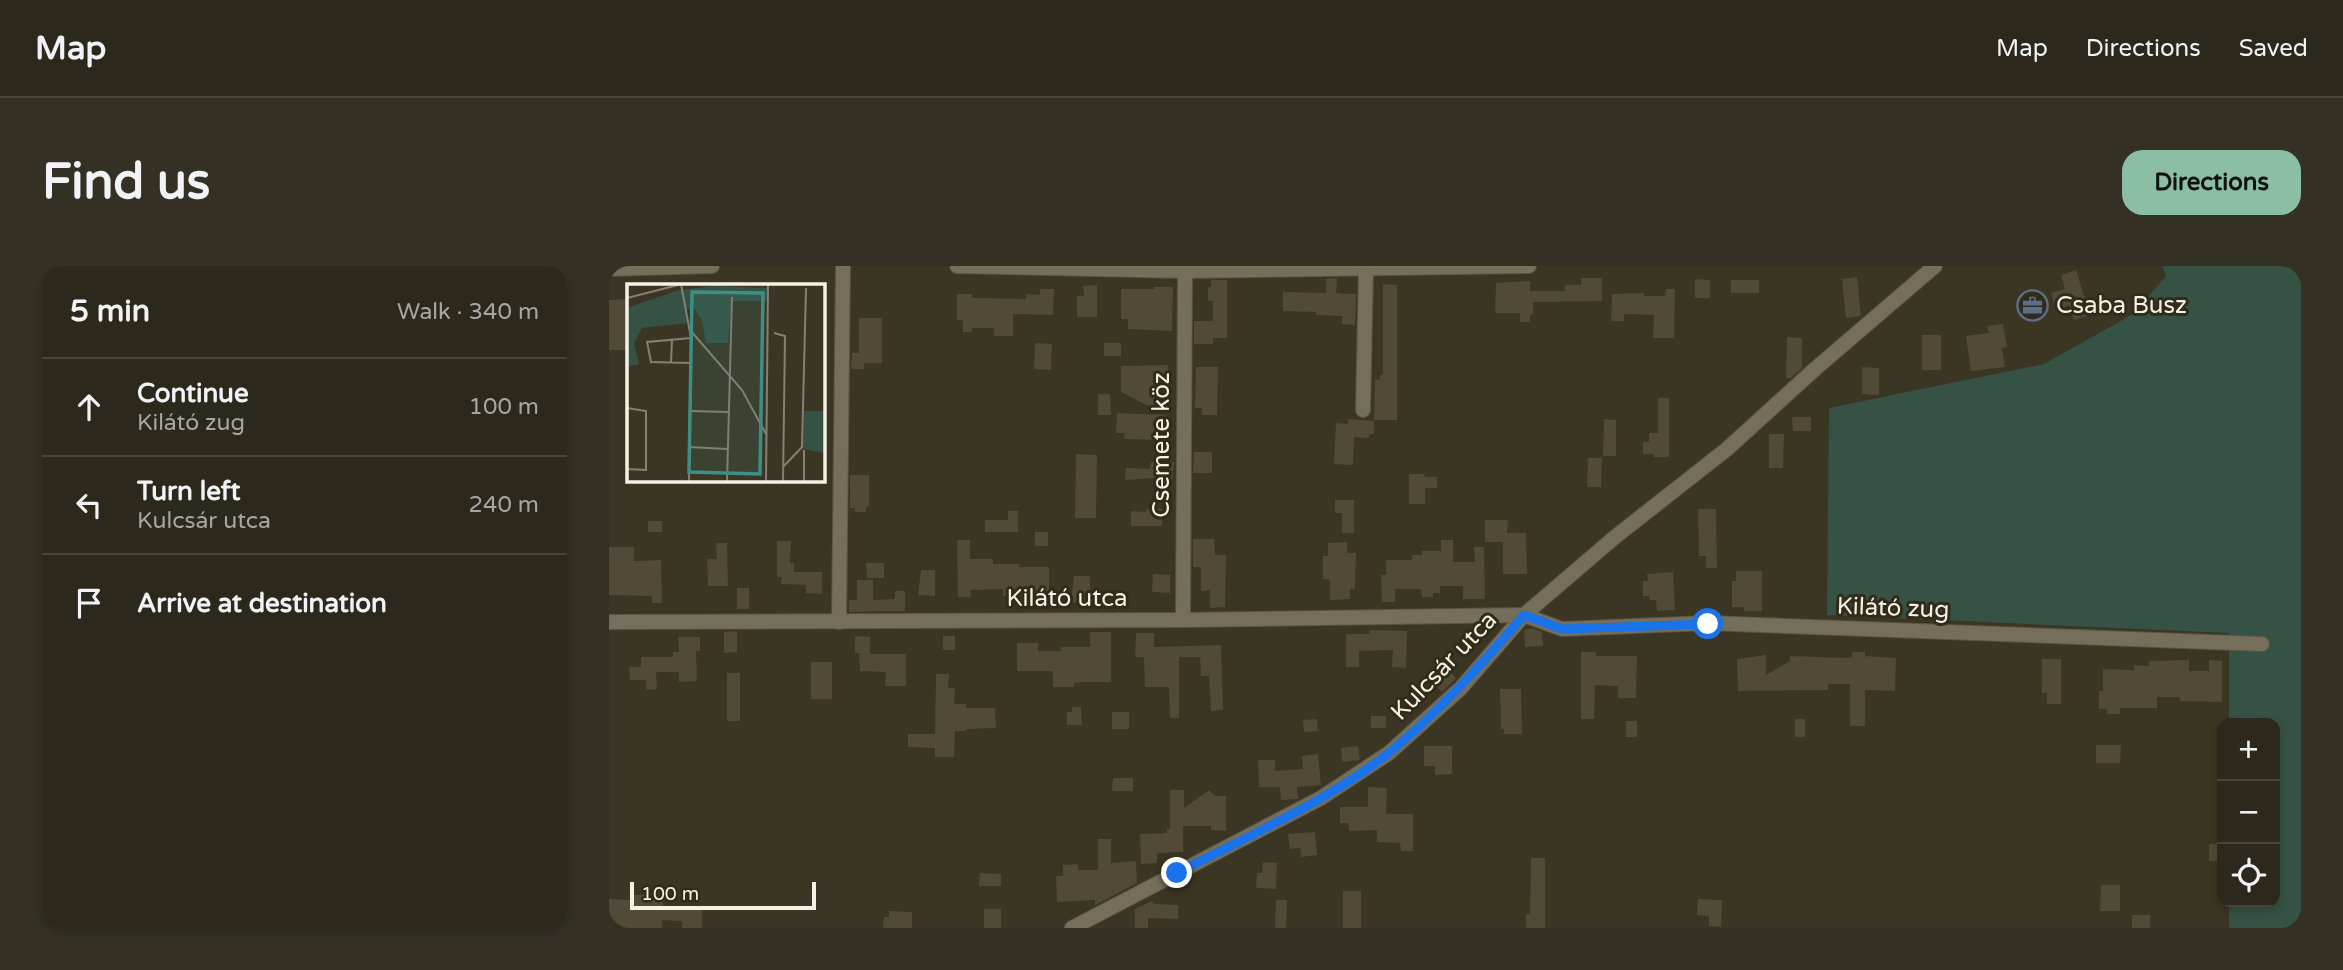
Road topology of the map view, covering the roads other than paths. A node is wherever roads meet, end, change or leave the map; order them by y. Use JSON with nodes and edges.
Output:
{"nodes":[{"id":1,"x":712,"y":266,"type":"edge"},
{"id":2,"x":843,"y":266,"type":"edge"},
{"id":3,"x":957,"y":266,"type":"edge"},
{"id":4,"x":1529,"y":266,"type":"edge"},
{"id":5,"x":1935,"y":266,"type":"edge"},
{"id":6,"x":609,"y":269,"type":"edge"},
{"id":7,"x":1366,"y":269,"type":"junction"},
{"id":8,"x":1185,"y":271,"type":"junction"},
{"id":9,"x":1363,"y":410,"type":"dead end"},
{"id":10,"x":1524,"y":615,"type":"junction"},
{"id":11,"x":1183,"y":620,"type":"junction"},
{"id":12,"x":609,"y":622,"type":"edge"},
{"id":13,"x":839,"y":622,"type":"junction"},
{"id":14,"x":2262,"y":644,"type":"dead end"},
{"id":15,"x":1072,"y":928,"type":"edge"}],
"edges":[{"from":1,"to":6,"type":"street"},
{"from":2,"to":13,"type":"street"},
{"from":3,"to":8,"type":"street"},
{"from":4,"to":7,"type":"street"},
{"from":5,"to":10,"type":"street","name":"Kulcsár utca"},
{"from":7,"to":8,"type":"street"},
{"from":7,"to":9,"type":"street"},
{"from":8,"to":11,"type":"street","name":"Csemete köz"},
{"from":10,"to":11,"type":"street","name":"Kilátó utca"},
{"from":10,"to":14,"type":"street","name":"Kilátó zug"},
{"from":10,"to":15,"type":"street","name":"Kulcsár utca"},
{"from":11,"to":13,"type":"street","name":"Kilátó utca"},
{"from":12,"to":13,"type":"street","name":"Kilátó utca"}]}
